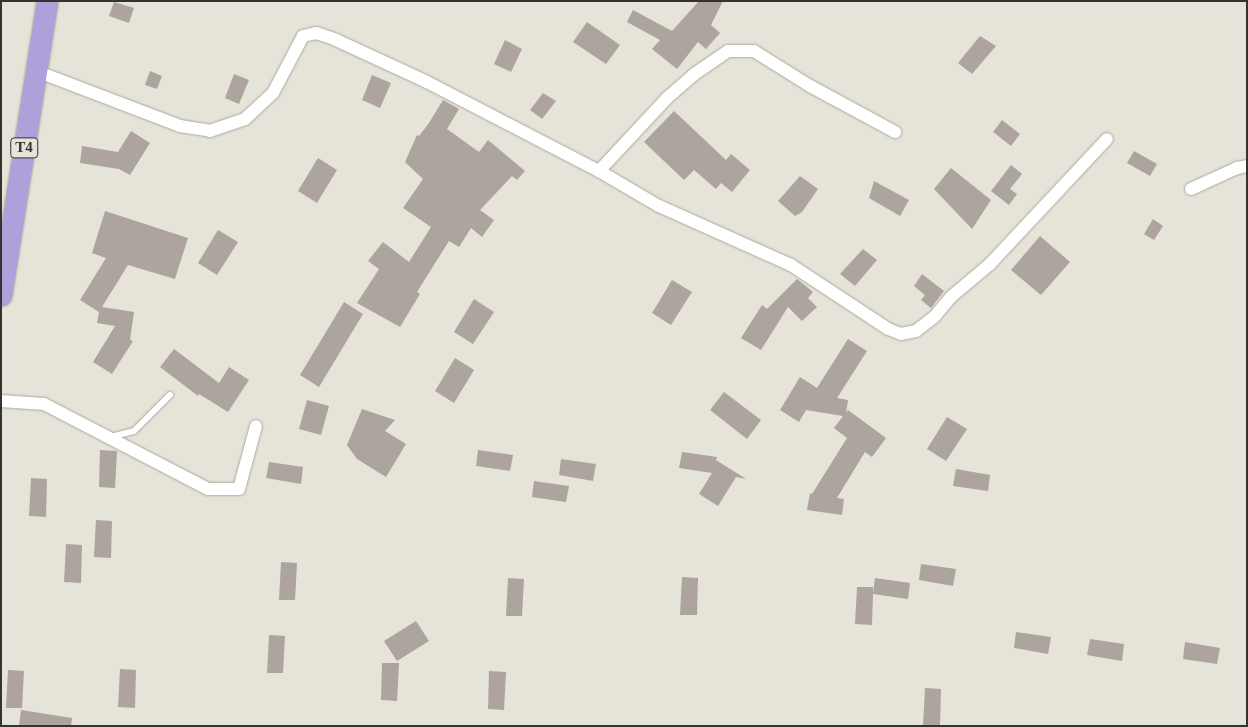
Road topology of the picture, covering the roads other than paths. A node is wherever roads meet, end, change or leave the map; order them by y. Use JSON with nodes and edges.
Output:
{"nodes":[{"id":1,"x":47,"y":1,"type":"edge"},
{"id":2,"x":36,"y":71,"type":"junction"},
{"id":3,"x":895,"y":132,"type":"dead end"},
{"id":4,"x":1107,"y":139,"type":"dead end"},
{"id":5,"x":1247,"y":166,"type":"edge"},
{"id":6,"x":599,"y":171,"type":"junction"},
{"id":7,"x":1190,"y":189,"type":"dead end"},
{"id":8,"x":1,"y":295,"type":"edge"},
{"id":9,"x":170,"y":395,"type":"dead end"},
{"id":10,"x":1,"y":401,"type":"edge"},
{"id":11,"x":256,"y":426,"type":"dead end"},
{"id":12,"x":110,"y":437,"type":"junction"}],
"edges":[{"from":1,"to":2,"type":"highway","number":"T4"},
{"from":2,"to":6,"type":"street"},
{"from":2,"to":8,"type":"highway","number":"T4"},
{"from":3,"to":6,"type":"street"},
{"from":4,"to":6,"type":"street"},
{"from":5,"to":7,"type":"street"},
{"from":9,"to":12,"type":"lane"},
{"from":10,"to":12,"type":"street"},
{"from":11,"to":12,"type":"street"}]}
